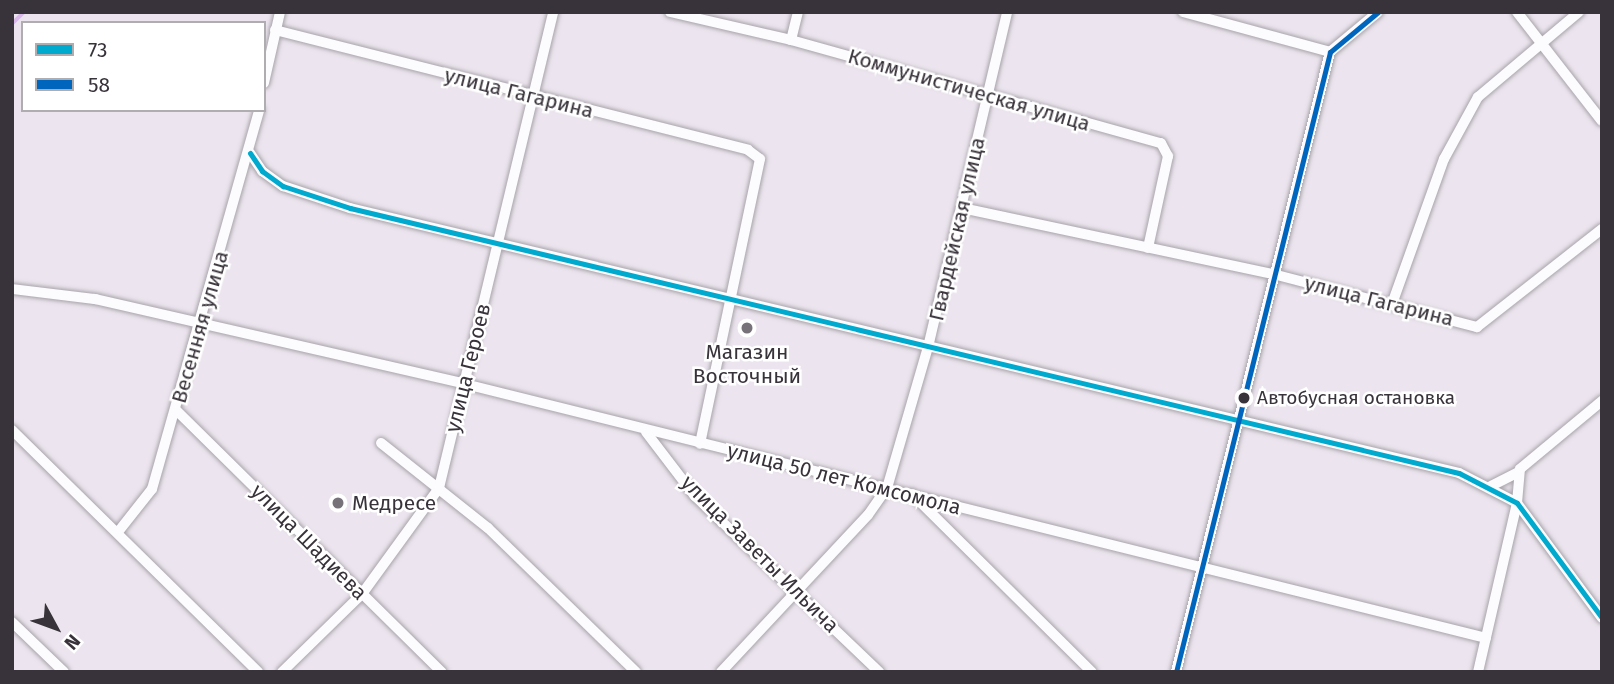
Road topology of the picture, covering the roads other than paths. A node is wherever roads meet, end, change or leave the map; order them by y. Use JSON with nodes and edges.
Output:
{"nodes":[{"id":1,"x":280,"y":12,"type":"edge"},
{"id":2,"x":553,"y":12,"type":"edge"},
{"id":3,"x":670,"y":12,"type":"edge"},
{"id":4,"x":798,"y":12,"type":"edge"},
{"id":5,"x":1006,"y":12,"type":"edge"},
{"id":6,"x":1183,"y":12,"type":"edge"},
{"id":7,"x":1378,"y":12,"type":"edge"},
{"id":8,"x":1517,"y":12,"type":"edge"},
{"id":9,"x":1579,"y":12,"type":"edge"},
{"id":10,"x":275,"y":30,"type":"junction"},
{"id":11,"x":791,"y":40,"type":"junction"},
{"id":12,"x":1540,"y":43,"type":"junction"},
{"id":13,"x":1330,"y":52,"type":"junction"},
{"id":14,"x":266,"y":73,"type":"edge"},
{"id":15,"x":533,"y":97,"type":"junction"},
{"id":16,"x":988,"y":97,"type":"junction"},
{"id":17,"x":259,"y":112,"type":"edge"},
{"id":18,"x":1602,"y":121,"type":"edge"},
{"id":19,"x":250,"y":153,"type":"junction"},
{"id":20,"x":962,"y":208,"type":"junction"},
{"id":21,"x":1602,"y":229,"type":"edge"},
{"id":22,"x":500,"y":241,"type":"junction"},
{"id":23,"x":1148,"y":248,"type":"junction"},
{"id":24,"x":1273,"y":274,"type":"junction"},
{"id":25,"x":12,"y":289,"type":"edge"},
{"id":26,"x":733,"y":301,"type":"junction"},
{"id":27,"x":1391,"y":304,"type":"junction"},
{"id":28,"x":201,"y":324,"type":"junction"},
{"id":29,"x":928,"y":347,"type":"junction"},
{"id":30,"x":465,"y":384,"type":"junction"},
{"id":31,"x":1602,"y":401,"type":"edge"},
{"id":32,"x":177,"y":411,"type":"junction"},
{"id":33,"x":1236,"y":419,"type":"junction"},
{"id":34,"x":12,"y":430,"type":"edge"},
{"id":35,"x":646,"y":432,"type":"junction"},
{"id":36,"x":381,"y":443,"type":"dead end"},
{"id":37,"x":700,"y":444,"type":"junction"},
{"id":38,"x":1519,"y":472,"type":"junction"},
{"id":39,"x":1491,"y":486,"type":"junction"},
{"id":40,"x":439,"y":488,"type":"junction"},
{"id":41,"x":887,"y":488,"type":"junction"},
{"id":42,"x":912,"y":494,"type":"junction"},
{"id":43,"x":1517,"y":503,"type":"junction"},
{"id":44,"x":118,"y":532,"type":"junction"},
{"id":45,"x":1200,"y":569,"type":"junction"},
{"id":46,"x":795,"y":592,"type":"junction"},
{"id":47,"x":362,"y":594,"type":"junction"},
{"id":48,"x":1602,"y":618,"type":"edge"},
{"id":49,"x":12,"y":622,"type":"edge"},
{"id":50,"x":1486,"y":638,"type":"junction"},
{"id":51,"x":64,"y":672,"type":"edge"},
{"id":52,"x":258,"y":672,"type":"edge"},
{"id":53,"x":282,"y":672,"type":"edge"},
{"id":54,"x":442,"y":672,"type":"edge"},
{"id":55,"x":636,"y":672,"type":"edge"},
{"id":56,"x":721,"y":672,"type":"edge"},
{"id":57,"x":879,"y":672,"type":"edge"},
{"id":58,"x":1092,"y":672,"type":"edge"},
{"id":59,"x":1176,"y":672,"type":"edge"},
{"id":60,"x":1478,"y":672,"type":"edge"}],
"edges":[{"from":1,"to":10,"type":"street"},
{"from":2,"to":15,"type":"street","name":"улица Героев"},
{"from":3,"to":11,"type":"street","name":"Коммунистическая улица"},
{"from":4,"to":11,"type":"street"},
{"from":5,"to":16,"type":"street","name":"Гвардейская улица"},
{"from":6,"to":13,"type":"street"},
{"from":7,"to":13,"type":"street"},
{"from":8,"to":12,"type":"street"},
{"from":9,"to":12,"type":"street"},
{"from":10,"to":14,"type":"street"},
{"from":10,"to":15,"type":"street","name":"улица Гагарина"},
{"from":11,"to":16,"type":"street","name":"Коммунистическая улица"},
{"from":12,"to":18,"type":"street"},
{"from":12,"to":27,"type":"street"},
{"from":13,"to":24,"type":"street"},
{"from":15,"to":22,"type":"street","name":"улица Героев"},
{"from":15,"to":26,"type":"street","name":"улица Гагарина"},
{"from":16,"to":20,"type":"street","name":"Гвардейская улица"},
{"from":16,"to":23,"type":"street","name":"Коммунистическая улица"},
{"from":17,"to":19,"type":"street","name":"Весенняя улица"},
{"from":19,"to":22,"type":"street"},
{"from":19,"to":28,"type":"street","name":"Весенняя улица"},
{"from":20,"to":23,"type":"street","name":"улица Гагарина"},
{"from":20,"to":29,"type":"street","name":"Гвардейская улица"},
{"from":21,"to":27,"type":"street","name":"улица Гагарина"},
{"from":22,"to":26,"type":"street"},
{"from":22,"to":30,"type":"street","name":"улица Героев"},
{"from":23,"to":24,"type":"street","name":"улица Гагарина"},
{"from":24,"to":27,"type":"street","name":"улица Гагарина"},
{"from":24,"to":33,"type":"street"},
{"from":25,"to":28,"type":"street","name":"улица 50 лет Комсомола"},
{"from":26,"to":29,"type":"street"},
{"from":26,"to":37,"type":"street"},
{"from":28,"to":30,"type":"street","name":"улица 50 лет Комсомола"},
{"from":28,"to":32,"type":"street","name":"Весенняя улица"},
{"from":29,"to":33,"type":"street"},
{"from":29,"to":41,"type":"street","name":"Гвардейская улица"},
{"from":30,"to":35,"type":"street","name":"улица 50 лет Комсомола"},
{"from":30,"to":40,"type":"street","name":"улица Героев"},
{"from":31,"to":38,"type":"street"},
{"from":32,"to":44,"type":"street","name":"Весенняя улица"},
{"from":32,"to":47,"type":"street","name":"улица Шадиева"},
{"from":33,"to":39,"type":"street"},
{"from":33,"to":45,"type":"street"},
{"from":34,"to":44,"type":"street"},
{"from":35,"to":37,"type":"street","name":"улица 50 лет Комсомола"},
{"from":35,"to":46,"type":"street","name":"улица Заветы Ильича"},
{"from":36,"to":40,"type":"street"},
{"from":37,"to":41,"type":"street","name":"улица 50 лет Комсомола"},
{"from":38,"to":39,"type":"street"},
{"from":38,"to":43,"type":"street"},
{"from":39,"to":43,"type":"street"},
{"from":40,"to":47,"type":"street","name":"улица Героев"},
{"from":40,"to":55,"type":"street"},
{"from":41,"to":42,"type":"street","name":"улица 50 лет Комсомола"},
{"from":41,"to":46,"type":"street","name":"Гвардейская улица"},
{"from":42,"to":45,"type":"street","name":"улица 50 лет Комсомола"},
{"from":42,"to":58,"type":"street"},
{"from":43,"to":48,"type":"street"},
{"from":43,"to":50,"type":"street"},
{"from":44,"to":52,"type":"street"},
{"from":45,"to":50,"type":"street","name":"улица 50 лет Комсомола"},
{"from":45,"to":59,"type":"street"},
{"from":46,"to":56,"type":"street","name":"Гвардейская улица"},
{"from":46,"to":57,"type":"street","name":"улица Заветы Ильича"},
{"from":47,"to":53,"type":"street","name":"улица Героев"},
{"from":47,"to":54,"type":"street","name":"улица Шадиева"},
{"from":49,"to":51,"type":"street"},
{"from":50,"to":60,"type":"street"}]}
